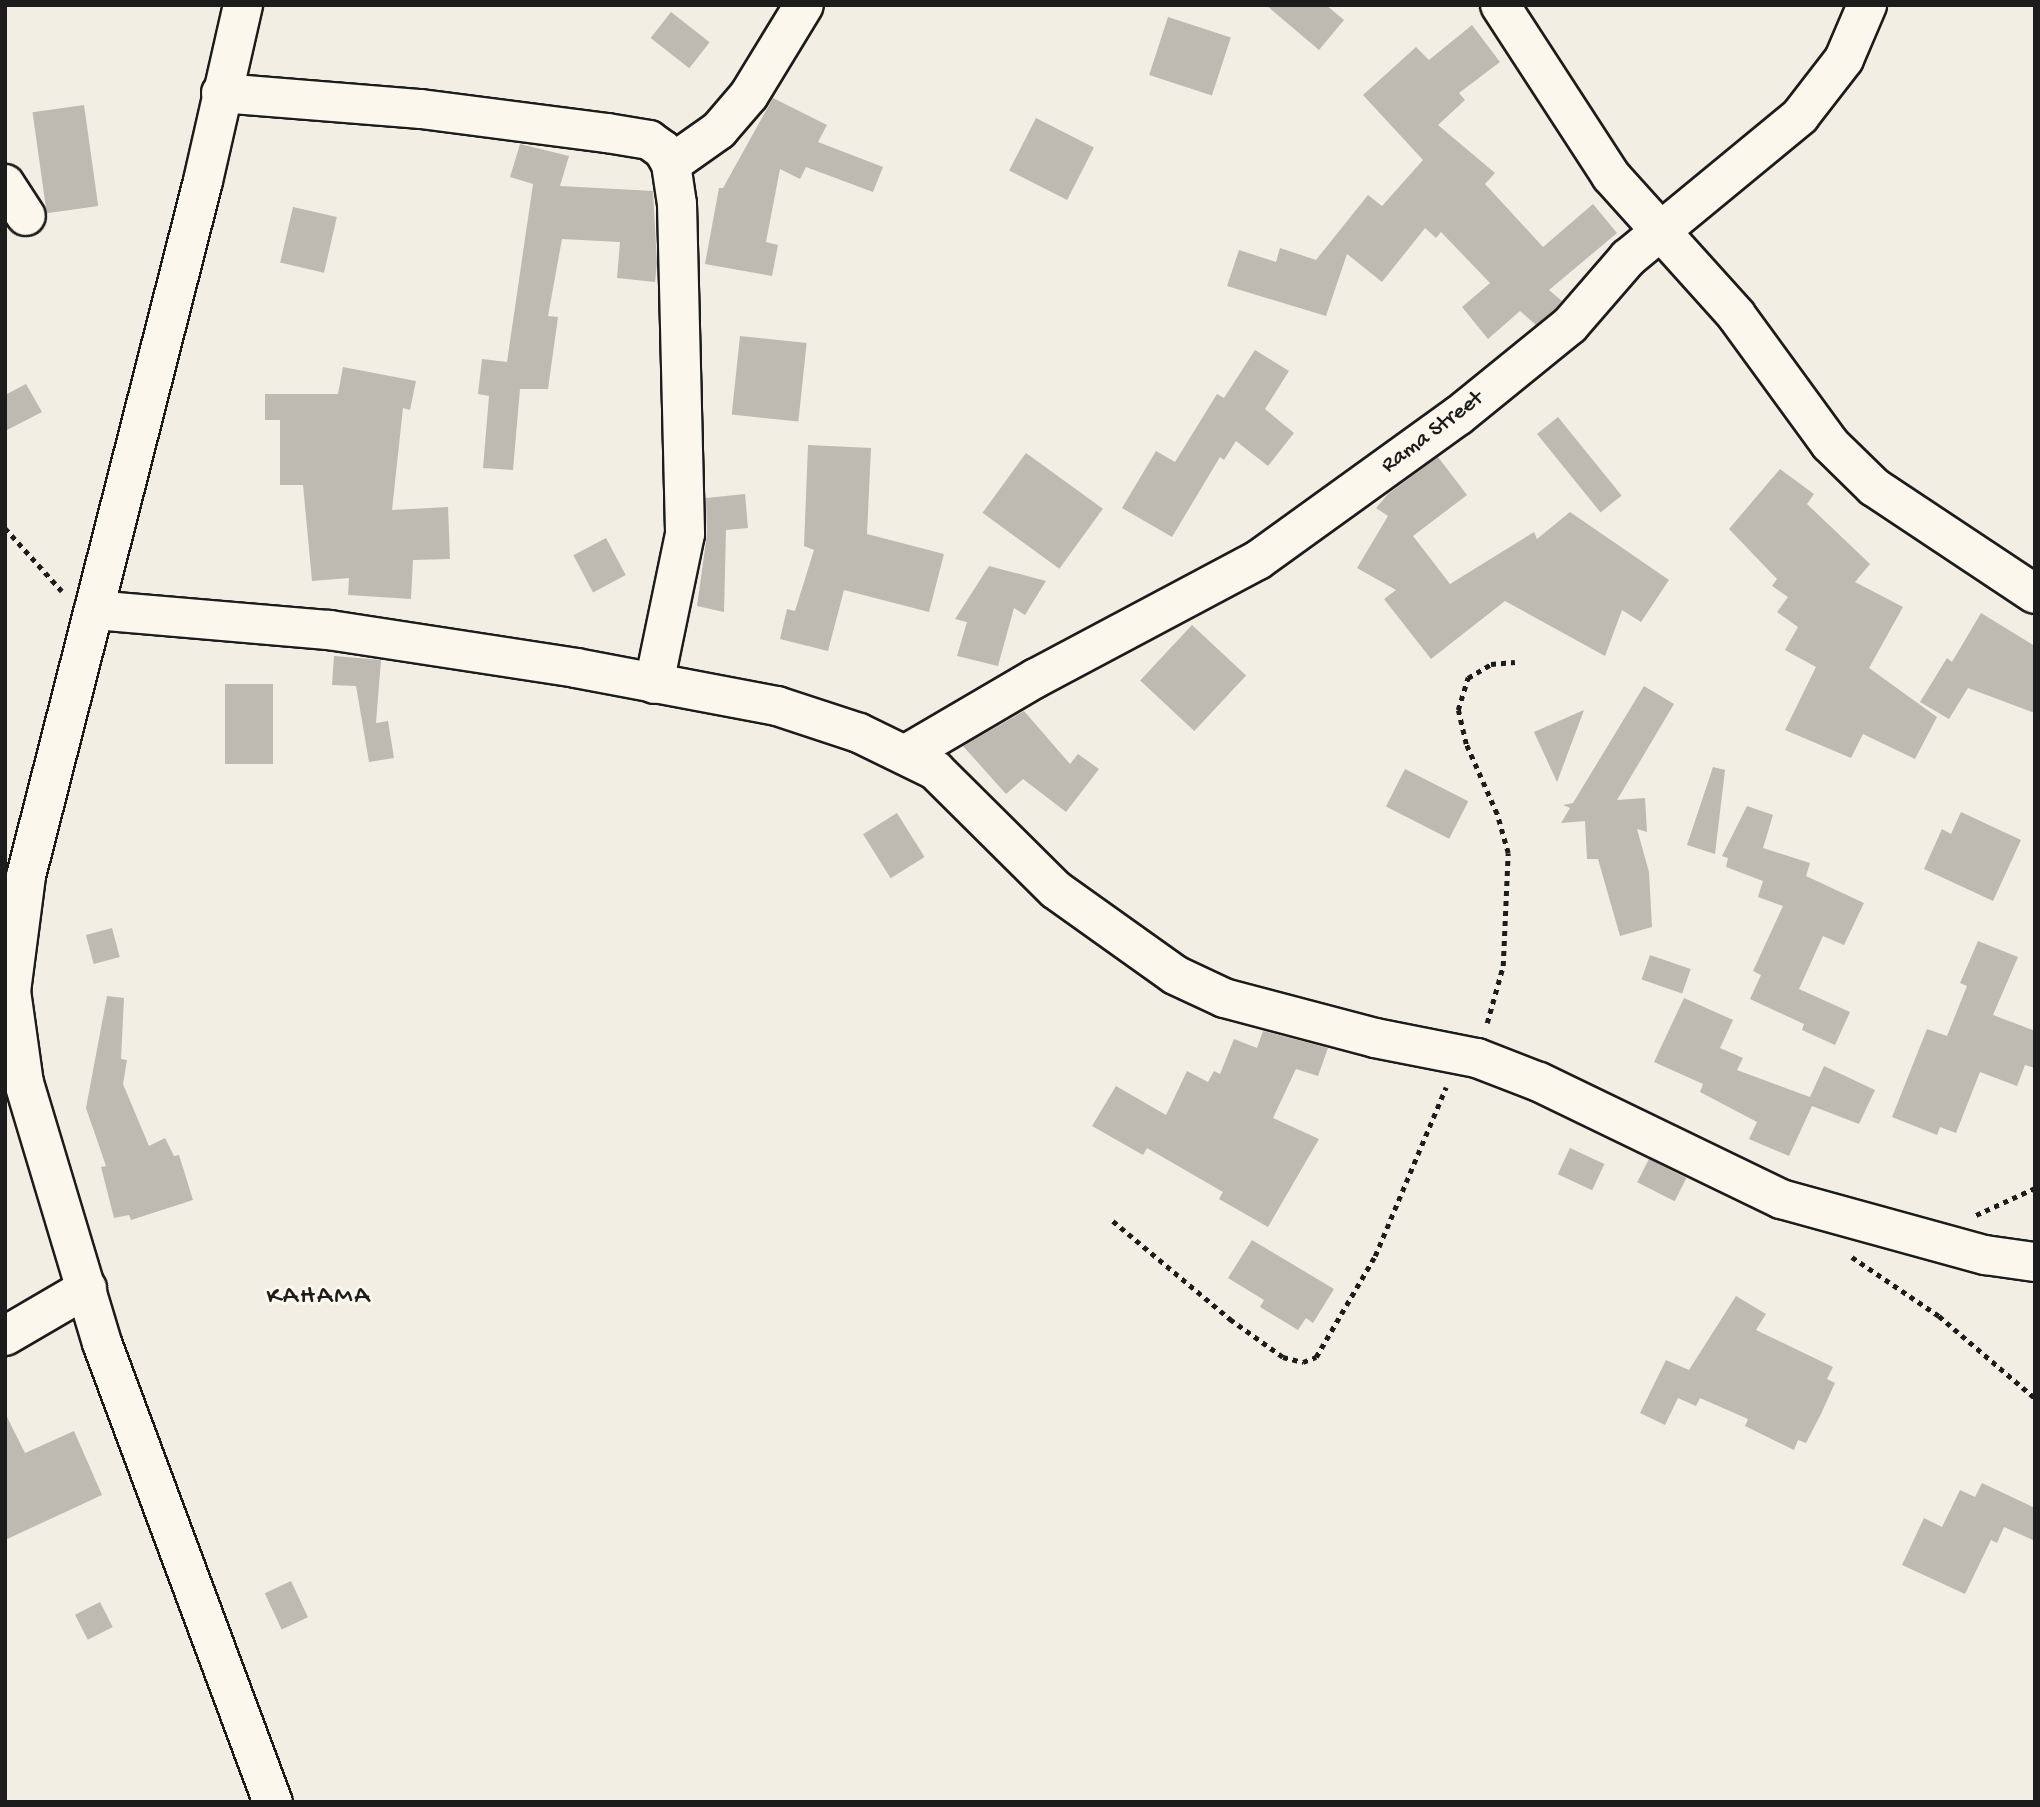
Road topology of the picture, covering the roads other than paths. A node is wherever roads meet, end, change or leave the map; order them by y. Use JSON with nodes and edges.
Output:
{"nodes":[{"id":1,"x":243,"y":5,"type":"edge"},
{"id":2,"x":804,"y":5,"type":"edge"},
{"id":3,"x":1500,"y":5,"type":"edge"},
{"id":4,"x":1867,"y":5,"type":"edge"},
{"id":5,"x":221,"y":93,"type":"junction"},
{"id":6,"x":671,"y":164,"type":"junction"},
{"id":7,"x":5,"y":184,"type":"edge"},
{"id":8,"x":26,"y":216,"type":"dead end"},
{"id":9,"x":1660,"y":231,"type":"junction"},
{"id":10,"x":2035,"y":594,"type":"edge"},
{"id":11,"x":92,"y":616,"type":"junction"},
{"id":12,"x":653,"y":684,"type":"junction"},
{"id":13,"x":908,"y":754,"type":"junction"},
{"id":14,"x":15,"y":1071,"type":"edge"},
{"id":15,"x":2035,"y":1262,"type":"edge"},
{"id":16,"x":87,"y":1288,"type":"junction"},
{"id":17,"x":5,"y":1336,"type":"edge"},
{"id":18,"x":273,"y":1802,"type":"edge"}],
"edges":[{"from":1,"to":5,"type":"street"},
{"from":2,"to":6,"type":"street"},
{"from":3,"to":9,"type":"street"},
{"from":4,"to":9,"type":"street","name":"Rama Street"},
{"from":5,"to":6,"type":"street"},
{"from":5,"to":11,"type":"street"},
{"from":6,"to":12,"type":"street"},
{"from":7,"to":8,"type":"street"},
{"from":9,"to":10,"type":"street"},
{"from":9,"to":13,"type":"street","name":"Rama Street"},
{"from":11,"to":12,"type":"street"},
{"from":11,"to":14,"type":"street"},
{"from":12,"to":13,"type":"street"},
{"from":13,"to":15,"type":"street"},
{"from":14,"to":16,"type":"street"},
{"from":16,"to":17,"type":"street"},
{"from":16,"to":18,"type":"street"}]}
